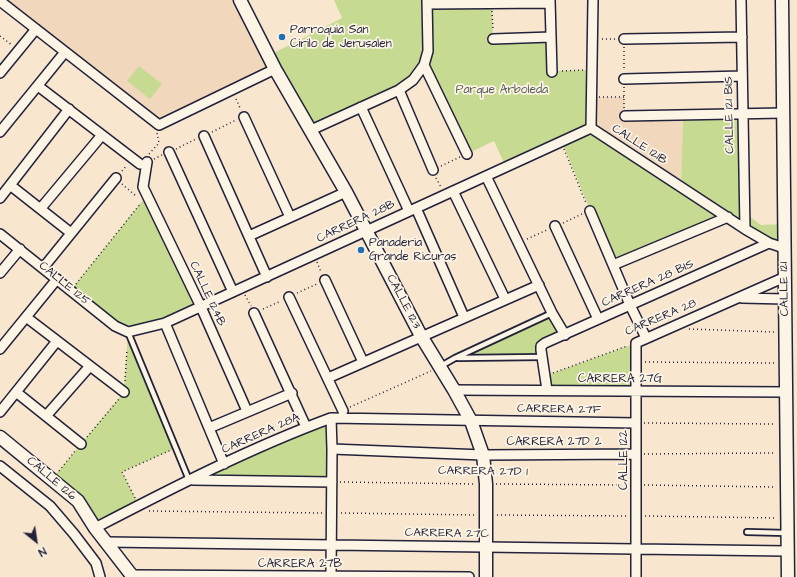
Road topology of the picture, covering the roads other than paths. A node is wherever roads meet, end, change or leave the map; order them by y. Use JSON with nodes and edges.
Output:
{"nodes":[{"id":1,"x":593,"y":0,"type":"edge"},
{"id":2,"x":741,"y":0,"type":"edge"},
{"id":3,"x":782,"y":0,"type":"edge"},
{"id":4,"x":0,"y":1,"type":"edge"},
{"id":5,"x":241,"y":1,"type":"edge"},
{"id":6,"x":550,"y":1,"type":"edge"},
{"id":7,"x":427,"y":2,"type":"edge"},
{"id":8,"x":36,"y":29,"type":"junction"},
{"id":9,"x":551,"y":37,"type":"junction"},
{"id":10,"x":742,"y":37,"type":"junction"},
{"id":11,"x":493,"y":39,"type":"road end"},
{"id":12,"x":624,"y":39,"type":"road end"},
{"id":13,"x":65,"y":52,"type":"junction"},
{"id":14,"x":424,"y":65,"type":"junction"},
{"id":15,"x":275,"y":69,"type":"junction"},
{"id":16,"x":552,"y":72,"type":"road end"},
{"id":17,"x":0,"y":73,"type":"edge"},
{"id":18,"x":742,"y":76,"type":"junction"},
{"id":19,"x":624,"y":79,"type":"road end"},
{"id":20,"x":38,"y":86,"type":"junction"},
{"id":21,"x":398,"y":90,"type":"junction"},
{"id":22,"x":361,"y":107,"type":"junction"},
{"id":23,"x":69,"y":110,"type":"junction"},
{"id":24,"x":783,"y":113,"type":"junction"},
{"id":25,"x":742,"y":114,"type":"junction"},
{"id":26,"x":625,"y":116,"type":"road end"},
{"id":27,"x":244,"y":117,"type":"dead end"},
{"id":28,"x":591,"y":128,"type":"junction"},
{"id":29,"x":311,"y":130,"type":"junction"},
{"id":30,"x":0,"y":132,"type":"edge"},
{"id":31,"x":102,"y":135,"type":"junction"},
{"id":32,"x":204,"y":136,"type":"dead end"},
{"id":33,"x":169,"y":152,"type":"dead end"},
{"id":34,"x":467,"y":154,"type":"road end"},
{"id":35,"x":433,"y":170,"type":"road end"},
{"id":36,"x":486,"y":176,"type":"junction"},
{"id":37,"x":116,"y":178,"type":"road end"},
{"id":38,"x":10,"y":185,"type":"junction"},
{"id":39,"x":346,"y":192,"type":"junction"},
{"id":40,"x":449,"y":193,"type":"junction"},
{"id":41,"x":0,"y":198,"type":"edge"},
{"id":42,"x":41,"y":208,"type":"junction"},
{"id":43,"x":412,"y":210,"type":"junction"},
{"id":44,"x":590,"y":211,"type":"road end"},
{"id":45,"x":290,"y":217,"type":"junction"},
{"id":46,"x":728,"y":217,"type":"junction"},
{"id":47,"x":554,"y":226,"type":"dead end"},
{"id":48,"x":745,"y":229,"type":"junction"},
{"id":49,"x":366,"y":231,"type":"junction"},
{"id":50,"x":71,"y":233,"type":"junction"},
{"id":51,"x":0,"y":234,"type":"edge"},
{"id":52,"x":249,"y":236,"type":"junction"},
{"id":53,"x":768,"y":243,"type":"junction"},
{"id":54,"x":784,"y":248,"type":"junction"},
{"id":55,"x":20,"y":249,"type":"junction"},
{"id":56,"x":613,"y":266,"type":"junction"},
{"id":57,"x":43,"y":268,"type":"junction"},
{"id":58,"x":0,"y":273,"type":"edge"},
{"id":59,"x":267,"y":277,"type":"junction"},
{"id":60,"x":785,"y":277,"type":"junction"},
{"id":61,"x":57,"y":279,"type":"junction"},
{"id":62,"x":325,"y":280,"type":"dead end"},
{"id":63,"x":539,"y":285,"type":"junction"},
{"id":64,"x":233,"y":292,"type":"junction"},
{"id":65,"x":289,"y":297,"type":"dead end"},
{"id":66,"x":739,"y":298,"type":"junction"},
{"id":67,"x":505,"y":299,"type":"junction"},
{"id":68,"x":785,"y":300,"type":"junction"},
{"id":69,"x":630,"y":305,"type":"junction"},
{"id":70,"x":201,"y":307,"type":"junction"},
{"id":71,"x":254,"y":313,"type":"dead end"},
{"id":72,"x":552,"y":313,"type":"junction"},
{"id":73,"x":26,"y":317,"type":"junction"},
{"id":74,"x":464,"y":317,"type":"junction"},
{"id":75,"x":598,"y":319,"type":"junction"},
{"id":76,"x":166,"y":323,"type":"junction"},
{"id":77,"x":128,"y":332,"type":"junction"},
{"id":78,"x":564,"y":335,"type":"junction"},
{"id":79,"x":421,"y":336,"type":"junction"},
{"id":80,"x":646,"y":338,"type":"junction"},
{"id":81,"x":57,"y":341,"type":"junction"},
{"id":82,"x":636,"y":342,"type":"joint"},
{"id":83,"x":0,"y":349,"type":"edge"},
{"id":84,"x":542,"y":354,"type":"junction"},
{"id":85,"x":455,"y":358,"type":"junction"},
{"id":86,"x":363,"y":362,"type":"junction"},
{"id":87,"x":90,"y":366,"type":"junction"},
{"id":88,"x":440,"y":367,"type":"junction"},
{"id":89,"x":328,"y":378,"type":"junction"},
{"id":90,"x":454,"y":390,"type":"junction"},
{"id":91,"x":547,"y":390,"type":"junction"},
{"id":92,"x":636,"y":391,"type":"junction"},
{"id":93,"x":16,"y":392,"type":"junction"},
{"id":94,"x":124,"y":392,"type":"road end"},
{"id":95,"x":786,"y":392,"type":"junction"},
{"id":96,"x":292,"y":393,"type":"junction"},
{"id":97,"x":343,"y":411,"type":"road end"},
{"id":98,"x":0,"y":412,"type":"edge"},
{"id":99,"x":247,"y":412,"type":"junction"},
{"id":100,"x":46,"y":416,"type":"junction"},
{"id":101,"x":331,"y":418,"type":"junction"},
{"id":102,"x":471,"y":421,"type":"junction"},
{"id":103,"x":636,"y":423,"type":"junction"},
{"id":104,"x":306,"y":427,"type":"junction"},
{"id":105,"x":209,"y":428,"type":"junction"},
{"id":106,"x":0,"y":437,"type":"edge"},
{"id":107,"x":81,"y":444,"type":"road end"},
{"id":108,"x":332,"y":450,"type":"junction"},
{"id":109,"x":636,"y":454,"type":"junction"},
{"id":110,"x":483,"y":455,"type":"junction"},
{"id":111,"x":224,"y":464,"type":"junction"},
{"id":112,"x":0,"y":466,"type":"edge"},
{"id":113,"x":189,"y":480,"type":"junction"},
{"id":114,"x":332,"y":482,"type":"junction"},
{"id":115,"x":95,"y":528,"type":"junction"},
{"id":116,"x":747,"y":532,"type":"dead end"},
{"id":117,"x":787,"y":533,"type":"junction"},
{"id":118,"x":106,"y":542,"type":"junction"},
{"id":119,"x":332,"y":545,"type":"junction"},
{"id":120,"x":486,"y":547,"type":"junction"},
{"id":121,"x":636,"y":549,"type":"junction"},
{"id":122,"x":787,"y":551,"type":"junction"},
{"id":123,"x":96,"y":563,"type":"junction"},
{"id":124,"x":132,"y":576,"type":"edge"},
{"id":125,"x":331,"y":576,"type":"edge"},
{"id":126,"x":100,"y":577,"type":"edge"},
{"id":127,"x":106,"y":577,"type":"edge"},
{"id":128,"x":469,"y":577,"type":"edge"},
{"id":129,"x":486,"y":577,"type":"edge"},
{"id":130,"x":636,"y":577,"type":"edge"},
{"id":131,"x":788,"y":577,"type":"edge"}],
"edges":[{"from":1,"to":28,"type":"street"},
{"from":2,"to":10,"type":"street","name":"CALLE 121 BIS"},
{"from":3,"to":24,"type":"street","name":"CALLE 121"},
{"from":4,"to":8,"type":"street"},
{"from":5,"to":15,"type":"street","name":"CALLE 123"},
{"from":6,"to":7,"type":"street"},
{"from":6,"to":9,"type":"street"},
{"from":7,"to":14,"type":"street"},
{"from":8,"to":13,"type":"street"},
{"from":8,"to":17,"type":"street"},
{"from":9,"to":11,"type":"street"},
{"from":9,"to":16,"type":"street"},
{"from":10,"to":12,"type":"street"},
{"from":10,"to":18,"type":"street","name":"CALLE 121 BIS"},
{"from":13,"to":15,"type":"street"},
{"from":13,"to":20,"type":"street"},
{"from":14,"to":21,"type":"street"},
{"from":14,"to":34,"type":"street"},
{"from":15,"to":29,"type":"street","name":"CALLE 123"},
{"from":18,"to":19,"type":"street"},
{"from":18,"to":25,"type":"street","name":"CALLE 121 BIS"},
{"from":20,"to":23,"type":"street"},
{"from":20,"to":30,"type":"street"},
{"from":21,"to":22,"type":"street"},
{"from":21,"to":35,"type":"street"},
{"from":22,"to":29,"type":"street"},
{"from":22,"to":43,"type":"street"},
{"from":23,"to":31,"type":"street"},
{"from":23,"to":38,"type":"street"},
{"from":24,"to":25,"type":"street"},
{"from":24,"to":54,"type":"street","name":"CALLE 121"},
{"from":25,"to":26,"type":"street"},
{"from":25,"to":48,"type":"street","name":"CALLE 121 BIS"},
{"from":27,"to":45,"type":"street"},
{"from":28,"to":36,"type":"street","name":"CARRERA 28B"},
{"from":28,"to":46,"type":"street","name":"CALLE 121B"},
{"from":29,"to":39,"type":"street","name":"CALLE 123"},
{"from":31,"to":42,"type":"street"},
{"from":31,"to":70,"type":"street","name":"CALLE 124B"},
{"from":32,"to":52,"type":"street"},
{"from":33,"to":64,"type":"street"},
{"from":36,"to":40,"type":"street","name":"CARRERA 28B"},
{"from":36,"to":63,"type":"street"},
{"from":37,"to":50,"type":"street"},
{"from":38,"to":41,"type":"street"},
{"from":38,"to":42,"type":"street"},
{"from":39,"to":45,"type":"street"},
{"from":39,"to":49,"type":"street","name":"CALLE 123"},
{"from":40,"to":43,"type":"street","name":"CARRERA 28B"},
{"from":40,"to":67,"type":"street"},
{"from":42,"to":50,"type":"street"},
{"from":43,"to":49,"type":"street","name":"CARRERA 28B"},
{"from":43,"to":74,"type":"street"},
{"from":44,"to":56,"type":"street"},
{"from":45,"to":52,"type":"street"},
{"from":46,"to":48,"type":"street","name":"CALLE 121B"},
{"from":46,"to":56,"type":"street"},
{"from":47,"to":75,"type":"street"},
{"from":48,"to":53,"type":"street","name":"CALLE 121B"},
{"from":49,"to":59,"type":"street","name":"CARRERA 28B"},
{"from":49,"to":79,"type":"street","name":"CALLE 123"},
{"from":50,"to":57,"type":"street"},
{"from":51,"to":55,"type":"street","name":"CALLE 125"},
{"from":52,"to":59,"type":"street"},
{"from":53,"to":54,"type":"street","name":"CALLE 121B"},
{"from":53,"to":69,"type":"street","name":"CARRERA 28 BIS"},
{"from":54,"to":60,"type":"street","name":"CALLE 121"},
{"from":55,"to":57,"type":"street","name":"CALLE 125"},
{"from":55,"to":58,"type":"street"},
{"from":56,"to":69,"type":"street"},
{"from":57,"to":61,"type":"street","name":"CALLE 125"},
{"from":59,"to":64,"type":"street","name":"CARRERA 28B"},
{"from":60,"to":66,"type":"street","name":"CARRERA 28"},
{"from":60,"to":68,"type":"street","name":"CALLE 121"},
{"from":61,"to":73,"type":"street"},
{"from":61,"to":77,"type":"street","name":"CALLE 125"},
{"from":62,"to":86,"type":"street"},
{"from":63,"to":67,"type":"street"},
{"from":63,"to":72,"type":"street"},
{"from":64,"to":70,"type":"street","name":"CARRERA 28B"},
{"from":65,"to":89,"type":"street"},
{"from":66,"to":68,"type":"street"},
{"from":66,"to":80,"type":"street","name":"CARRERA 28"},
{"from":67,"to":74,"type":"street"},
{"from":68,"to":95,"type":"street","name":"CALLE 121"},
{"from":69,"to":75,"type":"street","name":"CARRERA 28 BIS"},
{"from":69,"to":80,"type":"street"},
{"from":70,"to":76,"type":"street","name":"CARRERA 28B"},
{"from":70,"to":99,"type":"street","name":"CALLE 124B"},
{"from":71,"to":96,"type":"street"},
{"from":72,"to":78,"type":"street"},
{"from":72,"to":85,"type":"lane"},
{"from":73,"to":81,"type":"street"},
{"from":73,"to":83,"type":"street"},
{"from":74,"to":79,"type":"street"},
{"from":75,"to":78,"type":"street","name":"CARRERA 28 BIS"},
{"from":76,"to":77,"type":"street","name":"CARRERA 28B"},
{"from":76,"to":105,"type":"street"},
{"from":77,"to":113,"type":"lane"},
{"from":78,"to":84,"type":"street","name":"CARRERA 28 BIS"},
{"from":79,"to":86,"type":"street"},
{"from":79,"to":88,"type":"street","name":"CALLE 123"},
{"from":80,"to":82,"type":"street","name":"CARRERA 28"},
{"from":81,"to":87,"type":"street"},
{"from":81,"to":93,"type":"street"},
{"from":82,"to":92,"type":"street","name":"CALLE 122"},
{"from":84,"to":85,"type":"lane"},
{"from":84,"to":91,"type":"street"},
{"from":85,"to":88,"type":"lane"},
{"from":86,"to":89,"type":"street"},
{"from":87,"to":94,"type":"street"},
{"from":87,"to":100,"type":"street"},
{"from":88,"to":90,"type":"street","name":"CALLE 123"},
{"from":89,"to":97,"type":"street"},
{"from":90,"to":91,"type":"street","name":"CARRERA 27G"},
{"from":90,"to":102,"type":"street","name":"CALLE 123"},
{"from":91,"to":92,"type":"street","name":"CARRERA 27G"},
{"from":92,"to":95,"type":"street","name":"CARRERA 27G"},
{"from":92,"to":103,"type":"street","name":"CALLE 122"},
{"from":93,"to":98,"type":"street"},
{"from":93,"to":100,"type":"street"},
{"from":95,"to":117,"type":"street","name":"CALLE 121"},
{"from":96,"to":99,"type":"street"},
{"from":96,"to":104,"type":"street"},
{"from":99,"to":105,"type":"street"},
{"from":100,"to":107,"type":"street"},
{"from":101,"to":102,"type":"street","name":"CARRERA 27F"},
{"from":101,"to":104,"type":"street","name":"CARRERA 28A"},
{"from":101,"to":108,"type":"street"},
{"from":102,"to":103,"type":"street","name":"CARRERA 27F"},
{"from":102,"to":110,"type":"street","name":"CALLE 123"},
{"from":103,"to":109,"type":"street","name":"CALLE 122"},
{"from":104,"to":111,"type":"street","name":"CARRERA 28A"},
{"from":105,"to":111,"type":"street"},
{"from":106,"to":115,"type":"street","name":"CALLE 126"},
{"from":108,"to":110,"type":"street","name":"CARRERA 27D 2"},
{"from":108,"to":114,"type":"street"},
{"from":109,"to":110,"type":"street","name":"CARRERA 27D 2"},
{"from":109,"to":121,"type":"street","name":"CALLE 122"},
{"from":110,"to":120,"type":"street","name":"CALLE 123"},
{"from":111,"to":113,"type":"street","name":"CARRERA 28A"},
{"from":112,"to":123,"type":"street"},
{"from":113,"to":114,"type":"street"},
{"from":113,"to":115,"type":"street","name":"CARRERA 28A"},
{"from":114,"to":119,"type":"street"},
{"from":115,"to":118,"type":"street"},
{"from":116,"to":117,"type":"lane"},
{"from":117,"to":122,"type":"street","name":"CALLE 121"},
{"from":118,"to":119,"type":"street","name":"CARRERA 27C"},
{"from":118,"to":124,"type":"street"},
{"from":119,"to":120,"type":"street","name":"CARRERA 27C"},
{"from":119,"to":125,"type":"street"},
{"from":120,"to":121,"type":"street","name":"CARRERA 27C"},
{"from":120,"to":129,"type":"street","name":"CALLE 123"},
{"from":121,"to":122,"type":"street","name":"CARRERA 27C"},
{"from":121,"to":130,"type":"street","name":"CALLE 122"},
{"from":122,"to":131,"type":"street","name":"CALLE 121"},
{"from":123,"to":126,"type":"street"},
{"from":123,"to":127,"type":"street"},
{"from":124,"to":125,"type":"street","name":"CARRERA 27B"},
{"from":125,"to":128,"type":"street","name":"CARRERA 27B"}]}
